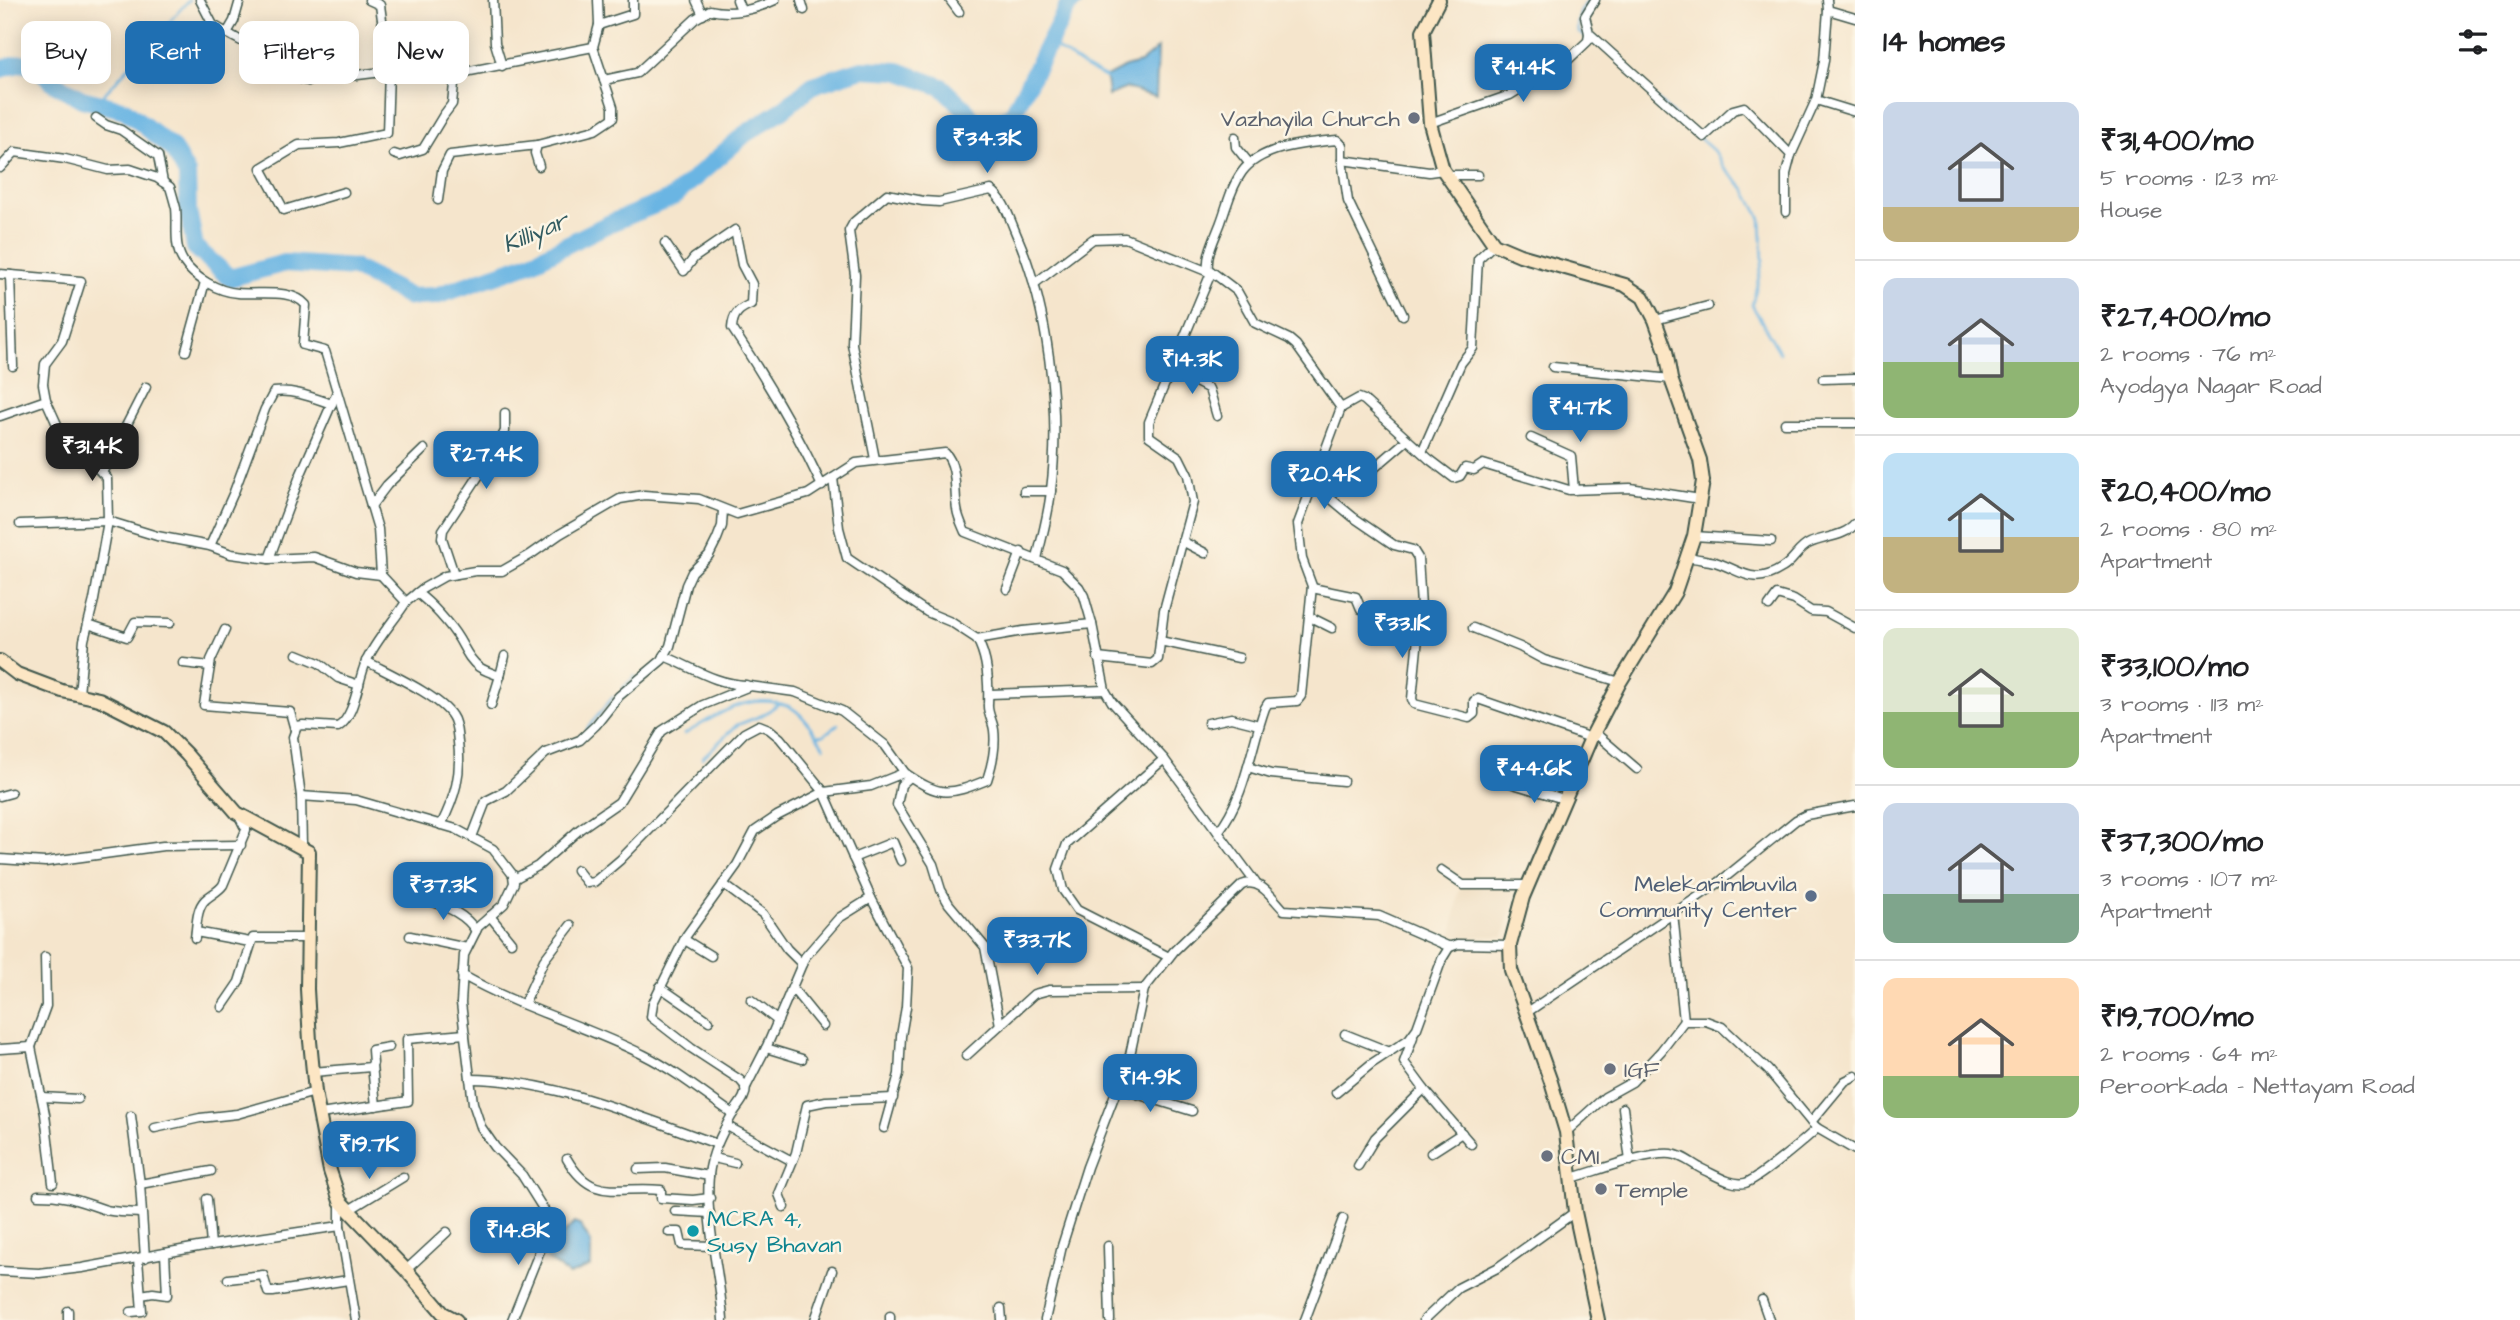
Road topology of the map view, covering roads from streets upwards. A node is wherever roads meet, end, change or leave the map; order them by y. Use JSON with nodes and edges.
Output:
{"nodes":[{"id":1,"x":200,"y":0,"type":"edge"},
{"id":2,"x":240,"y":0,"type":"edge"},
{"id":3,"x":369,"y":0,"type":"edge"},
{"id":4,"x":493,"y":0,"type":"edge"},
{"id":5,"x":633,"y":0,"type":"edge"},
{"id":6,"x":696,"y":0,"type":"edge"},
{"id":7,"x":737,"y":0,"type":"edge"},
{"id":8,"x":775,"y":0,"type":"edge"},
{"id":9,"x":801,"y":0,"type":"edge"},
{"id":10,"x":950,"y":0,"type":"edge"},
{"id":11,"x":1439,"y":0,"type":"edge"},
{"id":12,"x":1595,"y":0,"type":"edge"},
{"id":13,"x":1827,"y":0,"type":"edge"},
{"id":14,"x":597,"y":1,"type":"edge"},
{"id":15,"x":741,"y":10,"type":"junction"},
{"id":16,"x":804,"y":10,"type":"dead end"},
{"id":17,"x":1828,"y":10,"type":"junction"},
{"id":18,"x":959,"y":12,"type":"dead end"},
{"id":19,"x":702,"y":15,"type":"junction"},
{"id":20,"x":1855,"y":18,"type":"edge"},
{"id":21,"x":382,"y":21,"type":"edge"},
{"id":22,"x":599,"y":25,"type":"junction"},
{"id":23,"x":227,"y":33,"type":"junction"},
{"id":24,"x":1588,"y":36,"type":"junction"},
{"id":25,"x":593,"y":47,"type":"junction"},
{"id":26,"x":502,"y":66,"type":"junction"},
{"id":27,"x":469,"y":72,"type":"edge"},
{"id":28,"x":373,"y":73,"type":"edge"},
{"id":29,"x":604,"y":80,"type":"junction"},
{"id":30,"x":389,"y":84,"type":"edge"},
{"id":31,"x":454,"y":84,"type":"edge"},
{"id":32,"x":1815,"y":100,"type":"junction"},
{"id":33,"x":1855,"y":112,"type":"edge"},
{"id":34,"x":96,"y":118,"type":"dead end"},
{"id":35,"x":1430,"y":123,"type":"junction"},
{"id":36,"x":1235,"y":137,"type":"dead end"},
{"id":37,"x":537,"y":145,"type":"junction"},
{"id":38,"x":394,"y":154,"type":"dead end"},
{"id":39,"x":1791,"y":155,"type":"junction"},
{"id":40,"x":1342,"y":160,"type":"junction"},
{"id":41,"x":1249,"y":163,"type":"junction"},
{"id":42,"x":539,"y":166,"type":"dead end"},
{"id":43,"x":0,"y":168,"type":"edge"},
{"id":44,"x":1445,"y":172,"type":"junction"},
{"id":45,"x":1478,"y":175,"type":"dead end"},
{"id":46,"x":163,"y":182,"type":"junction"},
{"id":47,"x":344,"y":192,"type":"dead end"},
{"id":48,"x":438,"y":200,"type":"dead end"},
{"id":49,"x":1786,"y":212,"type":"dead end"},
{"id":50,"x":665,"y":243,"type":"dead end"},
{"id":51,"x":1494,"y":244,"type":"junction"},
{"id":52,"x":1211,"y":272,"type":"junction"},
{"id":53,"x":0,"y":274,"type":"edge"},
{"id":54,"x":10,"y":275,"type":"junction"},
{"id":55,"x":205,"y":282,"type":"junction"},
{"id":56,"x":1034,"y":285,"type":"junction"},
{"id":57,"x":1708,"y":306,"type":"dead end"},
{"id":58,"x":1403,"y":315,"type":"dead end"},
{"id":59,"x":1655,"y":320,"type":"junction"},
{"id":60,"x":186,"y":351,"type":"dead end"},
{"id":61,"x":13,"y":366,"type":"dead end"},
{"id":62,"x":1553,"y":367,"type":"dead end"},
{"id":63,"x":1169,"y":374,"type":"junction"},
{"id":64,"x":1855,"y":378,"type":"edge"},
{"id":65,"x":1671,"y":379,"type":"junction"},
{"id":66,"x":1823,"y":379,"type":"dead end"},
{"id":67,"x":146,"y":387,"type":"dead end"},
{"id":68,"x":336,"y":394,"type":"junction"},
{"id":69,"x":46,"y":400,"type":"junction"},
{"id":70,"x":332,"y":404,"type":"junction"},
{"id":71,"x":1340,"y":408,"type":"junction"},
{"id":72,"x":505,"y":413,"type":"dead end"},
{"id":73,"x":0,"y":416,"type":"edge"},
{"id":74,"x":1217,"y":416,"type":"dead end"},
{"id":75,"x":1785,"y":423,"type":"dead end"},
{"id":76,"x":1855,"y":423,"type":"edge"},
{"id":77,"x":1531,"y":438,"type":"dead end"},
{"id":78,"x":1407,"y":440,"type":"junction"},
{"id":79,"x":424,"y":449,"type":"dead end"},
{"id":80,"x":1422,"y":452,"type":"junction"},
{"id":81,"x":875,"y":459,"type":"junction"},
{"id":82,"x":1373,"y":470,"type":"dead end"},
{"id":83,"x":102,"y":473,"type":"junction"},
{"id":84,"x":833,"y":478,"type":"junction"},
{"id":85,"x":1312,"y":483,"type":"junction"},
{"id":86,"x":822,"y":486,"type":"junction"},
{"id":87,"x":1024,"y":491,"type":"dead end"},
{"id":88,"x":1051,"y":491,"type":"junction"},
{"id":89,"x":1574,"y":491,"type":"junction"},
{"id":90,"x":1700,"y":499,"type":"junction"},
{"id":91,"x":371,"y":506,"type":"junction"},
{"id":92,"x":723,"y":510,"type":"junction"},
{"id":93,"x":108,"y":521,"type":"junction"},
{"id":94,"x":20,"y":524,"type":"dead end"},
{"id":95,"x":1855,"y":524,"type":"edge"},
{"id":96,"x":1694,"y":536,"type":"junction"},
{"id":97,"x":1182,"y":541,"type":"junction"},
{"id":98,"x":1771,"y":541,"type":"dead end"},
{"id":99,"x":210,"y":546,"type":"junction"},
{"id":100,"x":1021,"y":552,"type":"junction"},
{"id":101,"x":1205,"y":553,"type":"dead end"},
{"id":102,"x":1688,"y":557,"type":"junction"},
{"id":103,"x":269,"y":559,"type":"junction"},
{"id":104,"x":1037,"y":559,"type":"junction"},
{"id":105,"x":454,"y":574,"type":"junction"},
{"id":106,"x":381,"y":575,"type":"junction"},
{"id":107,"x":1312,"y":588,"type":"junction"},
{"id":108,"x":1007,"y":589,"type":"dead end"},
{"id":109,"x":417,"y":593,"type":"junction"},
{"id":110,"x":406,"y":602,"type":"junction"},
{"id":111,"x":1769,"y":606,"type":"dead end"},
{"id":112,"x":1420,"y":614,"type":"junction"},
{"id":113,"x":1310,"y":617,"type":"junction"},
{"id":114,"x":170,"y":623,"type":"dead end"},
{"id":115,"x":88,"y":624,"type":"junction"},
{"id":116,"x":1092,"y":624,"type":"junction"},
{"id":117,"x":1332,"y":628,"type":"dead end"},
{"id":118,"x":1473,"y":628,"type":"dead end"},
{"id":119,"x":1855,"y":628,"type":"edge"},
{"id":120,"x":225,"y":630,"type":"dead end"},
{"id":121,"x":977,"y":639,"type":"junction"},
{"id":122,"x":1160,"y":641,"type":"junction"},
{"id":123,"x":297,"y":654,"type":"dead end"},
{"id":124,"x":505,"y":656,"type":"dead end"},
{"id":125,"x":664,"y":656,"type":"junction"},
{"id":126,"x":1098,"y":658,"type":"junction"},
{"id":127,"x":1239,"y":658,"type":"dead end"},
{"id":128,"x":0,"y":661,"type":"edge"},
{"id":129,"x":366,"y":661,"type":"junction"},
{"id":130,"x":183,"y":663,"type":"dead end"},
{"id":131,"x":210,"y":666,"type":"junction"},
{"id":132,"x":500,"y":676,"type":"junction"},
{"id":133,"x":1620,"y":682,"type":"junction"},
{"id":134,"x":359,"y":685,"type":"junction"},
{"id":135,"x":750,"y":686,"type":"junction"},
{"id":136,"x":1105,"y":690,"type":"junction"},
{"id":137,"x":79,"y":694,"type":"junction"},
{"id":138,"x":989,"y":694,"type":"junction"},
{"id":139,"x":491,"y":705,"type":"dead end"},
{"id":140,"x":1208,"y":723,"type":"dead end"},
{"id":141,"x":1259,"y":725,"type":"junction"},
{"id":142,"x":295,"y":730,"type":"junction"},
{"id":143,"x":1592,"y":735,"type":"junction"},
{"id":144,"x":1164,"y":759,"type":"junction"},
{"id":145,"x":1248,"y":767,"type":"junction"},
{"id":146,"x":1637,"y":769,"type":"dead end"},
{"id":147,"x":907,"y":775,"type":"junction"},
{"id":148,"x":1343,"y":782,"type":"dead end"},
{"id":149,"x":1513,"y":784,"type":"dead end"},
{"id":150,"x":824,"y":792,"type":"junction"},
{"id":151,"x":11,"y":793,"type":"dead end"},
{"id":152,"x":0,"y":796,"type":"edge"},
{"id":153,"x":301,"y":796,"type":"junction"},
{"id":154,"x":1564,"y":799,"type":"junction"},
{"id":155,"x":1855,"y":806,"type":"edge"},
{"id":156,"x":237,"y":813,"type":"junction"},
{"id":157,"x":441,"y":825,"type":"junction"},
{"id":158,"x":1218,"y":832,"type":"junction"},
{"id":159,"x":472,"y":837,"type":"junction"},
{"id":160,"x":241,"y":845,"type":"junction"},
{"id":161,"x":302,"y":847,"type":"junction"},
{"id":162,"x":853,"y":858,"type":"junction"},
{"id":163,"x":0,"y":859,"type":"edge"},
{"id":164,"x":901,"y":861,"type":"dead end"},
{"id":165,"x":577,"y":870,"type":"dead end"},
{"id":166,"x":1441,"y":870,"type":"dead end"},
{"id":167,"x":514,"y":879,"type":"junction"},
{"id":168,"x":1255,"y":882,"type":"junction"},
{"id":169,"x":723,"y":884,"type":"junction"},
{"id":170,"x":1528,"y":885,"type":"junction"},
{"id":171,"x":423,"y":898,"type":"dead end"},
{"id":172,"x":871,"y":898,"type":"junction"},
{"id":173,"x":1673,"y":913,"type":"junction"},
{"id":174,"x":490,"y":916,"type":"junction"},
{"id":175,"x":571,"y":925,"type":"dead end"},
{"id":176,"x":476,"y":931,"type":"junction"},
{"id":177,"x":410,"y":936,"type":"dead end"},
{"id":178,"x":309,"y":937,"type":"junction"},
{"id":179,"x":685,"y":940,"type":"junction"},
{"id":180,"x":250,"y":942,"type":"junction"},
{"id":181,"x":511,"y":942,"type":"dead end"},
{"id":182,"x":1510,"y":945,"type":"junction"},
{"id":183,"x":1450,"y":946,"type":"junction"},
{"id":184,"x":467,"y":948,"type":"junction"},
{"id":185,"x":710,"y":956,"type":"dead end"},
{"id":186,"x":45,"y":957,"type":"dead end"},
{"id":187,"x":1169,"y":957,"type":"junction"},
{"id":188,"x":802,"y":964,"type":"junction"},
{"id":189,"x":462,"y":975,"type":"junction"},
{"id":190,"x":660,"y":988,"type":"junction"},
{"id":191,"x":793,"y":989,"type":"junction"},
{"id":192,"x":1144,"y":989,"type":"junction"},
{"id":193,"x":751,"y":1000,"type":"dead end"},
{"id":194,"x":524,"y":1003,"type":"junction"},
{"id":195,"x":222,"y":1007,"type":"dead end"},
{"id":196,"x":1526,"y":1013,"type":"junction"},
{"id":197,"x":709,"y":1021,"type":"dead end"},
{"id":198,"x":778,"y":1021,"type":"junction"},
{"id":199,"x":1684,"y":1021,"type":"junction"},
{"id":200,"x":1000,"y":1025,"type":"junction"},
{"id":201,"x":823,"y":1026,"type":"dead end"},
{"id":202,"x":1415,"y":1031,"type":"junction"},
{"id":203,"x":465,"y":1034,"type":"junction"},
{"id":204,"x":1345,"y":1034,"type":"dead end"},
{"id":205,"x":389,"y":1046,"type":"dead end"},
{"id":206,"x":31,"y":1047,"type":"junction"},
{"id":207,"x":766,"y":1048,"type":"junction"},
{"id":208,"x":0,"y":1049,"type":"edge"},
{"id":209,"x":1390,"y":1052,"type":"junction"},
{"id":210,"x":966,"y":1056,"type":"dead end"},
{"id":211,"x":802,"y":1059,"type":"dead end"},
{"id":212,"x":372,"y":1065,"type":"junction"},
{"id":213,"x":313,"y":1072,"type":"junction"},
{"id":214,"x":1855,"y":1076,"type":"edge"},
{"id":215,"x":470,"y":1079,"type":"junction"},
{"id":216,"x":1117,"y":1088,"type":"junction"},
{"id":217,"x":745,"y":1089,"type":"junction"},
{"id":218,"x":1424,"y":1089,"type":"junction"},
{"id":219,"x":315,"y":1092,"type":"junction"},
{"id":220,"x":1336,"y":1093,"type":"dead end"},
{"id":221,"x":42,"y":1097,"type":"junction"},
{"id":222,"x":893,"y":1098,"type":"junction"},
{"id":223,"x":78,"y":1099,"type":"dead end"},
{"id":224,"x":376,"y":1106,"type":"junction"},
{"id":225,"x":1623,"y":1108,"type":"dead end"},
{"id":226,"x":1192,"y":1111,"type":"dead end"},
{"id":227,"x":320,"y":1114,"type":"junction"},
{"id":228,"x":733,"y":1114,"type":"junction"},
{"id":229,"x":131,"y":1116,"type":"dead end"},
{"id":230,"x":1814,"y":1125,"type":"junction"},
{"id":231,"x":727,"y":1126,"type":"junction"},
{"id":232,"x":155,"y":1128,"type":"dead end"},
{"id":233,"x":884,"y":1128,"type":"dead end"},
{"id":234,"x":1566,"y":1132,"type":"junction"},
{"id":235,"x":1462,"y":1133,"type":"junction"},
{"id":236,"x":718,"y":1144,"type":"junction"},
{"id":237,"x":1471,"y":1144,"type":"dead end"},
{"id":238,"x":1855,"y":1150,"type":"edge"},
{"id":239,"x":1431,"y":1153,"type":"dead end"},
{"id":240,"x":714,"y":1158,"type":"junction"},
{"id":241,"x":567,"y":1159,"type":"dead end"},
{"id":242,"x":792,"y":1161,"type":"junction"},
{"id":243,"x":1630,"y":1161,"type":"junction"},
{"id":244,"x":735,"y":1163,"type":"dead end"},
{"id":245,"x":1358,"y":1166,"type":"dead end"},
{"id":246,"x":638,"y":1169,"type":"dead end"},
{"id":247,"x":211,"y":1171,"type":"dead end"},
{"id":248,"x":709,"y":1176,"type":"junction"},
{"id":249,"x":403,"y":1177,"type":"dead end"},
{"id":250,"x":1572,"y":1178,"type":"junction"},
{"id":251,"x":53,"y":1183,"type":"dead end"},
{"id":252,"x":139,"y":1184,"type":"junction"},
{"id":253,"x":38,"y":1195,"type":"dead end"},
{"id":254,"x":710,"y":1198,"type":"junction"},
{"id":255,"x":206,"y":1199,"type":"dead end"},
{"id":256,"x":345,"y":1205,"type":"junction"},
{"id":257,"x":784,"y":1207,"type":"dead end"},
{"id":258,"x":675,"y":1211,"type":"dead end"},
{"id":259,"x":1575,"y":1212,"type":"junction"},
{"id":260,"x":141,"y":1213,"type":"junction"},
{"id":261,"x":710,"y":1213,"type":"junction"},
{"id":262,"x":1343,"y":1219,"type":"dead end"},
{"id":263,"x":340,"y":1226,"type":"junction"},
{"id":264,"x":447,"y":1232,"type":"dead end"},
{"id":265,"x":670,"y":1232,"type":"dead end"},
{"id":266,"x":211,"y":1245,"type":"junction"},
{"id":267,"x":712,"y":1246,"type":"junction"},
{"id":268,"x":1108,"y":1246,"type":"dead end"},
{"id":269,"x":165,"y":1253,"type":"junction"},
{"id":270,"x":141,"y":1258,"type":"junction"},
{"id":271,"x":406,"y":1270,"type":"junction"},
{"id":272,"x":0,"y":1271,"type":"edge"},
{"id":273,"x":832,"y":1271,"type":"dead end"},
{"id":274,"x":228,"y":1279,"type":"dead end"},
{"id":275,"x":348,"y":1280,"type":"junction"},
{"id":276,"x":141,"y":1295,"type":"junction"},
{"id":277,"x":1762,"y":1300,"type":"dead end"},
{"id":278,"x":1001,"y":1308,"type":"dead end"},
{"id":279,"x":131,"y":1312,"type":"dead end"},
{"id":280,"x":1430,"y":1318,"type":"edge"},
{"id":281,"x":356,"y":1320,"type":"edge"},
{"id":282,"x":456,"y":1320,"type":"edge"},
{"id":283,"x":512,"y":1320,"type":"edge"},
{"id":284,"x":723,"y":1320,"type":"edge"},
{"id":285,"x":815,"y":1320,"type":"edge"},
{"id":286,"x":1002,"y":1320,"type":"edge"},
{"id":287,"x":1045,"y":1320,"type":"edge"},
{"id":288,"x":1110,"y":1320,"type":"edge"},
{"id":289,"x":1304,"y":1320,"type":"edge"},
{"id":290,"x":1598,"y":1320,"type":"edge"},
{"id":291,"x":1769,"y":1320,"type":"edge"}],
"edges":[{"from":1,"to":23,"type":"street"},
{"from":2,"to":23,"type":"street"},
{"from":3,"to":21,"type":"street"},
{"from":4,"to":26,"type":"street"},
{"from":5,"to":22,"type":"street"},
{"from":6,"to":19,"type":"street"},
{"from":7,"to":15,"type":"street"},
{"from":8,"to":15,"type":"street"},
{"from":9,"to":16,"type":"street"},
{"from":10,"to":18,"type":"street"},
{"from":11,"to":35,"type":"street"},
{"from":12,"to":24,"type":"street"},
{"from":13,"to":17,"type":"street"},
{"from":14,"to":22,"type":"street"},
{"from":15,"to":19,"type":"street"},
{"from":17,"to":20,"type":"street"},
{"from":17,"to":32,"type":"street"},
{"from":19,"to":29,"type":"street"},
{"from":22,"to":25,"type":"street"},
{"from":23,"to":28,"type":"street"},
{"from":24,"to":35,"type":"street"},
{"from":24,"to":39,"type":"street"},
{"from":25,"to":26,"type":"street"},
{"from":25,"to":29,"type":"street"},
{"from":26,"to":27,"type":"street"},
{"from":29,"to":37,"type":"street"},
{"from":30,"to":47,"type":"street"},
{"from":31,"to":38,"type":"street"},
{"from":32,"to":33,"type":"street"},
{"from":32,"to":39,"type":"street"},
{"from":34,"to":46,"type":"street"},
{"from":35,"to":44,"type":"street"},
{"from":36,"to":41,"type":"street"},
{"from":37,"to":42,"type":"street"},
{"from":37,"to":48,"type":"street"},
{"from":39,"to":49,"type":"street"},
{"from":40,"to":41,"type":"street"},
{"from":40,"to":44,"type":"street"},
{"from":40,"to":58,"type":"street"},
{"from":41,"to":52,"type":"street"},
{"from":43,"to":46,"type":"street"},
{"from":44,"to":45,"type":"street"},
{"from":44,"to":51,"type":"street"},
{"from":46,"to":55,"type":"street"},
{"from":50,"to":86,"type":"street"},
{"from":51,"to":59,"type":"street"},
{"from":51,"to":80,"type":"street"},
{"from":52,"to":56,"type":"street"},
{"from":52,"to":63,"type":"street"},
{"from":52,"to":71,"type":"street"},
{"from":53,"to":54,"type":"street"},
{"from":54,"to":61,"type":"street"},
{"from":54,"to":69,"type":"street"},
{"from":55,"to":60,"type":"street"},
{"from":55,"to":68,"type":"street"},
{"from":56,"to":81,"type":"street"},
{"from":56,"to":88,"type":"street"},
{"from":57,"to":59,"type":"street"},
{"from":59,"to":65,"type":"street"},
{"from":62,"to":65,"type":"street"},
{"from":63,"to":74,"type":"street"},
{"from":63,"to":97,"type":"street"},
{"from":64,"to":66,"type":"street"},
{"from":65,"to":90,"type":"street"},
{"from":67,"to":83,"type":"street"},
{"from":68,"to":70,"type":"street"},
{"from":68,"to":91,"type":"street"},
{"from":69,"to":73,"type":"street"},
{"from":69,"to":83,"type":"street"},
{"from":70,"to":99,"type":"street"},
{"from":70,"to":103,"type":"street"},
{"from":71,"to":78,"type":"street"},
{"from":71,"to":85,"type":"street"},
{"from":72,"to":105,"type":"street"},
{"from":75,"to":76,"type":"street"},
{"from":77,"to":89,"type":"street"},
{"from":78,"to":80,"type":"street"},
{"from":78,"to":82,"type":"street"},
{"from":79,"to":91,"type":"street"},
{"from":80,"to":89,"type":"street"},
{"from":81,"to":84,"type":"street"},
{"from":81,"to":100,"type":"street"},
{"from":83,"to":93,"type":"street"},
{"from":84,"to":86,"type":"street"},
{"from":84,"to":121,"type":"street"},
{"from":85,"to":107,"type":"street"},
{"from":85,"to":112,"type":"street"},
{"from":86,"to":92,"type":"street"},
{"from":87,"to":88,"type":"street"},
{"from":88,"to":104,"type":"street"},
{"from":89,"to":90,"type":"street"},
{"from":90,"to":96,"type":"street"},
{"from":91,"to":106,"type":"street"},
{"from":92,"to":105,"type":"street"},
{"from":92,"to":125,"type":"street"},
{"from":93,"to":94,"type":"street"},
{"from":93,"to":99,"type":"street"},
{"from":93,"to":115,"type":"street"},
{"from":95,"to":102,"type":"street"},
{"from":96,"to":98,"type":"street"},
{"from":96,"to":102,"type":"street"},
{"from":97,"to":101,"type":"street"},
{"from":97,"to":122,"type":"street"},
{"from":99,"to":103,"type":"street"},
{"from":100,"to":104,"type":"street"},
{"from":100,"to":108,"type":"street"},
{"from":102,"to":133,"type":"street"},
{"from":103,"to":106,"type":"street"},
{"from":104,"to":116,"type":"street"},
{"from":105,"to":109,"type":"street"},
{"from":106,"to":110,"type":"street"},
{"from":107,"to":112,"type":"street"},
{"from":107,"to":113,"type":"street"},
{"from":109,"to":110,"type":"street"},
{"from":109,"to":132,"type":"street"},
{"from":110,"to":129,"type":"street"},
{"from":111,"to":119,"type":"street"},
{"from":112,"to":143,"type":"street"},
{"from":113,"to":117,"type":"street"},
{"from":113,"to":141,"type":"street"},
{"from":114,"to":115,"type":"street"},
{"from":115,"to":137,"type":"street"},
{"from":116,"to":121,"type":"street"},
{"from":116,"to":126,"type":"street"},
{"from":118,"to":133,"type":"street"},
{"from":120,"to":131,"type":"street"},
{"from":121,"to":138,"type":"street"},
{"from":122,"to":126,"type":"street"},
{"from":122,"to":127,"type":"street"},
{"from":123,"to":134,"type":"street"},
{"from":124,"to":132,"type":"street"},
{"from":125,"to":135,"type":"street"},
{"from":125,"to":159,"type":"street"},
{"from":126,"to":136,"type":"street"},
{"from":128,"to":137,"type":"street"},
{"from":129,"to":134,"type":"street"},
{"from":129,"to":157,"type":"street"},
{"from":130,"to":131,"type":"street"},
{"from":131,"to":142,"type":"street"},
{"from":132,"to":139,"type":"street"},
{"from":133,"to":143,"type":"street"},
{"from":134,"to":142,"type":"street"},
{"from":135,"to":147,"type":"street"},
{"from":135,"to":167,"type":"street"},
{"from":136,"to":138,"type":"street"},
{"from":136,"to":144,"type":"street"},
{"from":137,"to":156,"type":"street"},
{"from":138,"to":147,"type":"street"},
{"from":140,"to":141,"type":"street"},
{"from":141,"to":145,"type":"street"},
{"from":142,"to":153,"type":"street"},
{"from":143,"to":146,"type":"street"},
{"from":143,"to":154,"type":"street"},
{"from":144,"to":158,"type":"street"},
{"from":144,"to":187,"type":"street"},
{"from":145,"to":148,"type":"street"},
{"from":145,"to":158,"type":"street"},
{"from":147,"to":150,"type":"street"},
{"from":147,"to":200,"type":"street"},
{"from":149,"to":154,"type":"street"},
{"from":150,"to":162,"type":"street"},
{"from":150,"to":165,"type":"street"},
{"from":150,"to":169,"type":"street"},
{"from":151,"to":152,"type":"street"},
{"from":153,"to":157,"type":"street"},
{"from":153,"to":161,"type":"street"},
{"from":154,"to":170,"type":"street"},
{"from":155,"to":173,"type":"street"},
{"from":156,"to":160,"type":"street"},
{"from":156,"to":161,"type":"street"},
{"from":157,"to":159,"type":"street"},
{"from":158,"to":168,"type":"street"},
{"from":159,"to":167,"type":"street"},
{"from":160,"to":163,"type":"street"},
{"from":160,"to":180,"type":"street"},
{"from":161,"to":178,"type":"street"},
{"from":162,"to":164,"type":"street"},
{"from":162,"to":172,"type":"street"},
{"from":166,"to":170,"type":"street"},
{"from":167,"to":174,"type":"street"},
{"from":168,"to":183,"type":"street"},
{"from":168,"to":187,"type":"street"},
{"from":169,"to":179,"type":"street"},
{"from":169,"to":188,"type":"street"},
{"from":170,"to":182,"type":"street"},
{"from":171,"to":176,"type":"street"},
{"from":172,"to":188,"type":"street"},
{"from":172,"to":222,"type":"street"},
{"from":173,"to":196,"type":"street"},
{"from":173,"to":199,"type":"street"},
{"from":174,"to":176,"type":"street"},
{"from":174,"to":181,"type":"street"},
{"from":175,"to":194,"type":"street"},
{"from":176,"to":184,"type":"street"},
{"from":177,"to":184,"type":"street"},
{"from":178,"to":180,"type":"street"},
{"from":178,"to":213,"type":"street"},
{"from":179,"to":185,"type":"street"},
{"from":179,"to":190,"type":"street"},
{"from":180,"to":195,"type":"street"},
{"from":182,"to":183,"type":"street"},
{"from":182,"to":196,"type":"street"},
{"from":183,"to":202,"type":"street"},
{"from":184,"to":189,"type":"street"},
{"from":186,"to":206,"type":"street"},
{"from":187,"to":192,"type":"street"},
{"from":188,"to":191,"type":"street"},
{"from":189,"to":194,"type":"street"},
{"from":189,"to":203,"type":"street"},
{"from":190,"to":197,"type":"street"},
{"from":190,"to":217,"type":"street"},
{"from":191,"to":198,"type":"street"},
{"from":191,"to":201,"type":"street"},
{"from":192,"to":200,"type":"street"},
{"from":192,"to":216,"type":"street"},
{"from":193,"to":198,"type":"street"},
{"from":194,"to":228,"type":"street"},
{"from":196,"to":234,"type":"street"},
{"from":198,"to":207,"type":"street"},
{"from":199,"to":230,"type":"street"},
{"from":199,"to":234,"type":"street"},
{"from":200,"to":210,"type":"street"},
{"from":202,"to":209,"type":"street"},
{"from":202,"to":218,"type":"street"},
{"from":203,"to":215,"type":"street"},
{"from":203,"to":224,"type":"street"},
{"from":204,"to":209,"type":"street"},
{"from":205,"to":212,"type":"street"},
{"from":206,"to":208,"type":"street"},
{"from":206,"to":221,"type":"street"},
{"from":207,"to":211,"type":"street"},
{"from":207,"to":217,"type":"street"},
{"from":209,"to":220,"type":"street"},
{"from":212,"to":213,"type":"street"},
{"from":212,"to":224,"type":"street"},
{"from":213,"to":219,"type":"street"},
{"from":214,"to":230,"type":"street"},
{"from":215,"to":236,"type":"street"},
{"from":215,"to":283,"type":"street"},
{"from":216,"to":226,"type":"street"},
{"from":216,"to":287,"type":"street"},
{"from":217,"to":228,"type":"street"},
{"from":218,"to":235,"type":"street"},
{"from":218,"to":245,"type":"street"},
{"from":219,"to":227,"type":"street"},
{"from":219,"to":232,"type":"street"},
{"from":221,"to":223,"type":"street"},
{"from":221,"to":251,"type":"street"},
{"from":222,"to":233,"type":"street"},
{"from":222,"to":242,"type":"street"},
{"from":224,"to":227,"type":"street"},
{"from":225,"to":243,"type":"street"},
{"from":227,"to":256,"type":"street"},
{"from":228,"to":231,"type":"street"},
{"from":229,"to":252,"type":"street"},
{"from":230,"to":238,"type":"street"},
{"from":230,"to":243,"type":"street"},
{"from":231,"to":236,"type":"street"},
{"from":231,"to":242,"type":"street"},
{"from":234,"to":250,"type":"street"},
{"from":235,"to":237,"type":"street"},
{"from":235,"to":239,"type":"street"},
{"from":236,"to":240,"type":"street"},
{"from":240,"to":244,"type":"street"},
{"from":240,"to":248,"type":"street"},
{"from":241,"to":254,"type":"street"},
{"from":242,"to":257,"type":"street"},
{"from":243,"to":250,"type":"street"},
{"from":246,"to":248,"type":"street"},
{"from":247,"to":252,"type":"street"},
{"from":248,"to":254,"type":"street"},
{"from":249,"to":256,"type":"street"},
{"from":250,"to":259,"type":"street"},
{"from":252,"to":260,"type":"street"},
{"from":253,"to":260,"type":"street"},
{"from":254,"to":261,"type":"street"},
{"from":255,"to":266,"type":"street"},
{"from":256,"to":263,"type":"street"},
{"from":256,"to":271,"type":"street"},
{"from":258,"to":261,"type":"street"},
{"from":259,"to":280,"type":"street"},
{"from":259,"to":290,"type":"street"},
{"from":260,"to":270,"type":"street"},
{"from":261,"to":267,"type":"street"},
{"from":262,"to":289,"type":"street"},
{"from":263,"to":266,"type":"street"},
{"from":263,"to":275,"type":"street"},
{"from":264,"to":271,"type":"street"},
{"from":265,"to":267,"type":"street"},
{"from":266,"to":269,"type":"street"},
{"from":267,"to":284,"type":"street"},
{"from":268,"to":288,"type":"street"},
{"from":269,"to":270,"type":"street"},
{"from":269,"to":276,"type":"street"},
{"from":270,"to":272,"type":"street"},
{"from":270,"to":276,"type":"street"},
{"from":271,"to":282,"type":"street"},
{"from":273,"to":285,"type":"street"},
{"from":274,"to":275,"type":"street"},
{"from":275,"to":281,"type":"street"},
{"from":276,"to":279,"type":"street"},
{"from":277,"to":291,"type":"street"},
{"from":278,"to":286,"type":"street"}]}
